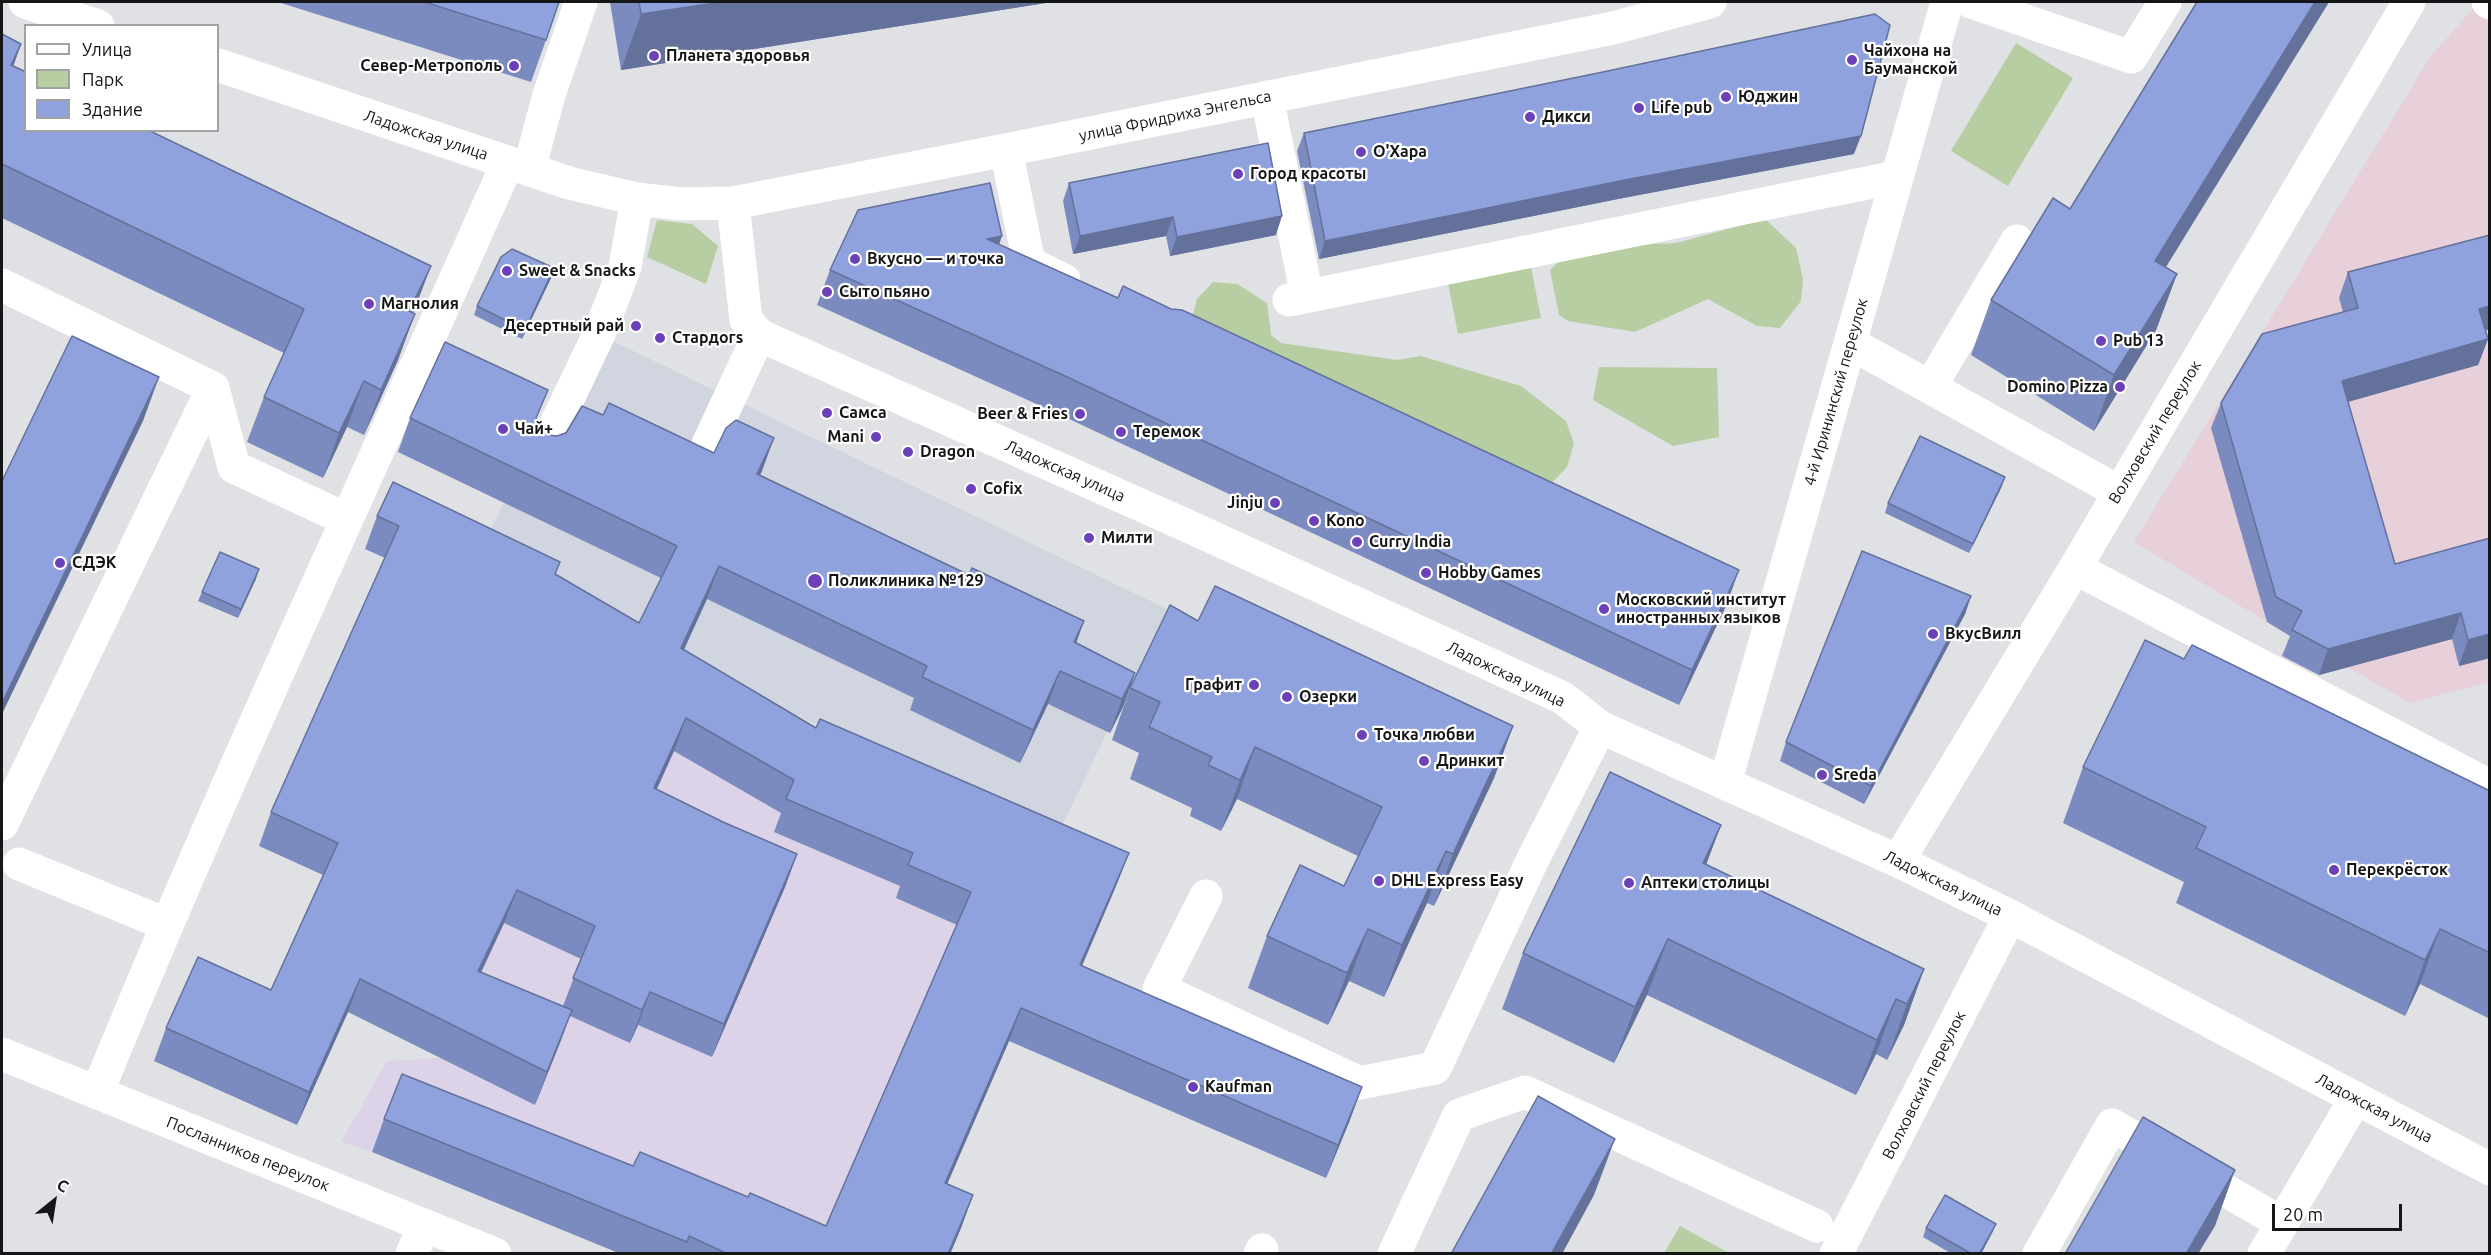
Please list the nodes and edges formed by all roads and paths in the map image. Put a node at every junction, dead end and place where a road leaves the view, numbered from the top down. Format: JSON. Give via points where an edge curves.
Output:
{"nodes":[{"id":1,"x":26,"y":2,"type":"edge"},
{"id":2,"x":581,"y":2,"type":"edge"},
{"id":3,"x":1710,"y":2,"type":"edge"},
{"id":4,"x":1947,"y":2,"type":"edge"},
{"id":5,"x":1971,"y":2,"type":"edge"},
{"id":6,"x":2165,"y":2,"type":"edge"},
{"id":7,"x":2409,"y":2,"type":"edge"},
{"id":8,"x":92,"y":24,"type":"edge"},
{"id":9,"x":219,"y":65,"type":"edge"},
{"id":10,"x":1267,"y":97,"type":"junction"},
{"id":11,"x":1006,"y":150,"type":"junction"},
{"id":12,"x":519,"y":165,"type":"junction"},
{"id":13,"x":1897,"y":177,"type":"junction"},
{"id":14,"x":637,"y":199,"type":"junction"},
{"id":15,"x":733,"y":203,"type":"junction"},
{"id":16,"x":2017,"y":241,"type":"dead end"},
{"id":17,"x":2,"y":285,"type":"edge"},
{"id":18,"x":1092,"y":293,"type":"edge"},
{"id":19,"x":759,"y":335,"type":"junction"},
{"id":20,"x":1850,"y":343,"type":"junction"},
{"id":21,"x":1930,"y":387,"type":"junction"},
{"id":22,"x":213,"y":388,"type":"junction"},
{"id":23,"x":708,"y":444,"type":"dead end"},
{"id":24,"x":543,"y":451,"type":"edge"},
{"id":25,"x":2120,"y":492,"type":"junction"},
{"id":26,"x":346,"y":519,"type":"junction"},
{"id":27,"x":2075,"y":568,"type":"junction"},
{"id":28,"x":1600,"y":727,"type":"junction"},
{"id":29,"x":1725,"y":783,"type":"junction"},
{"id":30,"x":2490,"y":786,"type":"edge"},
{"id":31,"x":2,"y":824,"type":"edge"},
{"id":32,"x":1899,"y":861,"type":"junction"},
{"id":33,"x":19,"y":864,"type":"dead end"},
{"id":34,"x":1206,"y":896,"type":"dead end"},
{"id":35,"x":2010,"y":916,"type":"junction"},
{"id":36,"x":166,"y":924,"type":"junction"},
{"id":37,"x":2,"y":1054,"type":"edge"},
{"id":38,"x":97,"y":1093,"type":"junction"},
{"id":39,"x":2356,"y":1098,"type":"junction"},
{"id":40,"x":2490,"y":1169,"type":"edge"},
{"id":41,"x":2282,"y":1223,"type":"junction"},
{"id":42,"x":1817,"y":1226,"type":"dead end"},
{"id":43,"x":418,"y":1239,"type":"edge"},
{"id":44,"x":495,"y":1254,"type":"edge"},
{"id":45,"x":1394,"y":1254,"type":"edge"},
{"id":46,"x":1836,"y":1254,"type":"edge"},
{"id":47,"x":2039,"y":1254,"type":"edge"},
{"id":48,"x":2264,"y":1254,"type":"edge"}],
"edges":[{"from":1,"to":8,"type":"street"},
{"from":2,"to":12,"type":"street","via":[[549,96]]},
{"from":3,"to":10,"type":"street","name":"улица Фридриха Энгельса","via":[[1612,28]]},
{"from":4,"to":13,"type":"street","name":"4-й Ирининский переулок"},
{"from":5,"to":6,"type":"street","via":[[2131,57]]},
{"from":7,"to":25,"type":"street","name":"Волховский переулок"},
{"from":9,"to":12,"type":"street","name":"Ладожская улица"},
{"from":10,"to":11,"type":"street","name":"улица Фридриха Энгельса"},
{"from":10,"to":13,"type":"street","via":[[1298,298]]},
{"from":11,"to":15,"type":"street","name":"улица Фридриха Энгельса"},
{"from":11,"to":18,"type":"street","via":[[1029,263]]},
{"from":12,"to":14,"type":"street","name":"Ладожская улица","via":[[569,183]]},
{"from":12,"to":26,"type":"street"},
{"from":13,"to":20,"type":"street","name":"4-й Ирининский переулок"},
{"from":14,"to":15,"type":"street","name":"улица Фридриха Энгельса","via":[[682,204]]},
{"from":14,"to":24,"type":"street","via":[[625,267],[599,334]]},
{"from":15,"to":19,"type":"street","via":[[746,320]]},
{"from":16,"to":21,"type":"street"},
{"from":17,"to":22,"type":"street"},
{"from":19,"to":23,"type":"street"},
{"from":19,"to":28,"type":"street","name":"Ладожская улица","via":[[1563,698]]},
{"from":20,"to":21,"type":"street"},
{"from":20,"to":29,"type":"street","name":"4-й Ирининский переулок"},
{"from":21,"to":25,"type":"street"},
{"from":22,"to":26,"type":"street","via":[[234,468]]},
{"from":22,"to":31,"type":"street"},
{"from":25,"to":27,"type":"street","name":"Волховский переулок"},
{"from":26,"to":36,"type":"street"},
{"from":27,"to":30,"type":"street"},
{"from":27,"to":32,"type":"street","name":"Волховский переулок"},
{"from":28,"to":29,"type":"street","name":"Ладожская улица"},
{"from":28,"to":34,"type":"street","via":[[1435,1068],[1360,1083],[1159,989]]},
{"from":29,"to":32,"type":"street","name":"Ладожская улица"},
{"from":32,"to":35,"type":"street","name":"Ладожская улица"},
{"from":33,"to":36,"type":"street"},
{"from":35,"to":39,"type":"street","name":"Ладожская улица"},
{"from":35,"to":46,"type":"street","name":"Волховский переулок"},
{"from":36,"to":38,"type":"street"},
{"from":37,"to":38,"type":"street","name":"Посланников переулок"},
{"from":38,"to":43,"type":"street","name":"Посланников переулок"},
{"from":39,"to":40,"type":"street","name":"Ладожская улица"},
{"from":39,"to":41,"type":"street"},
{"from":41,"to":47,"type":"street","via":[[2112,1125]]},
{"from":41,"to":48,"type":"street"},
{"from":42,"to":45,"type":"street","via":[[1525,1092],[1459,1114]]},
{"from":43,"to":44,"type":"street","name":"Посланников переулок"}]}
